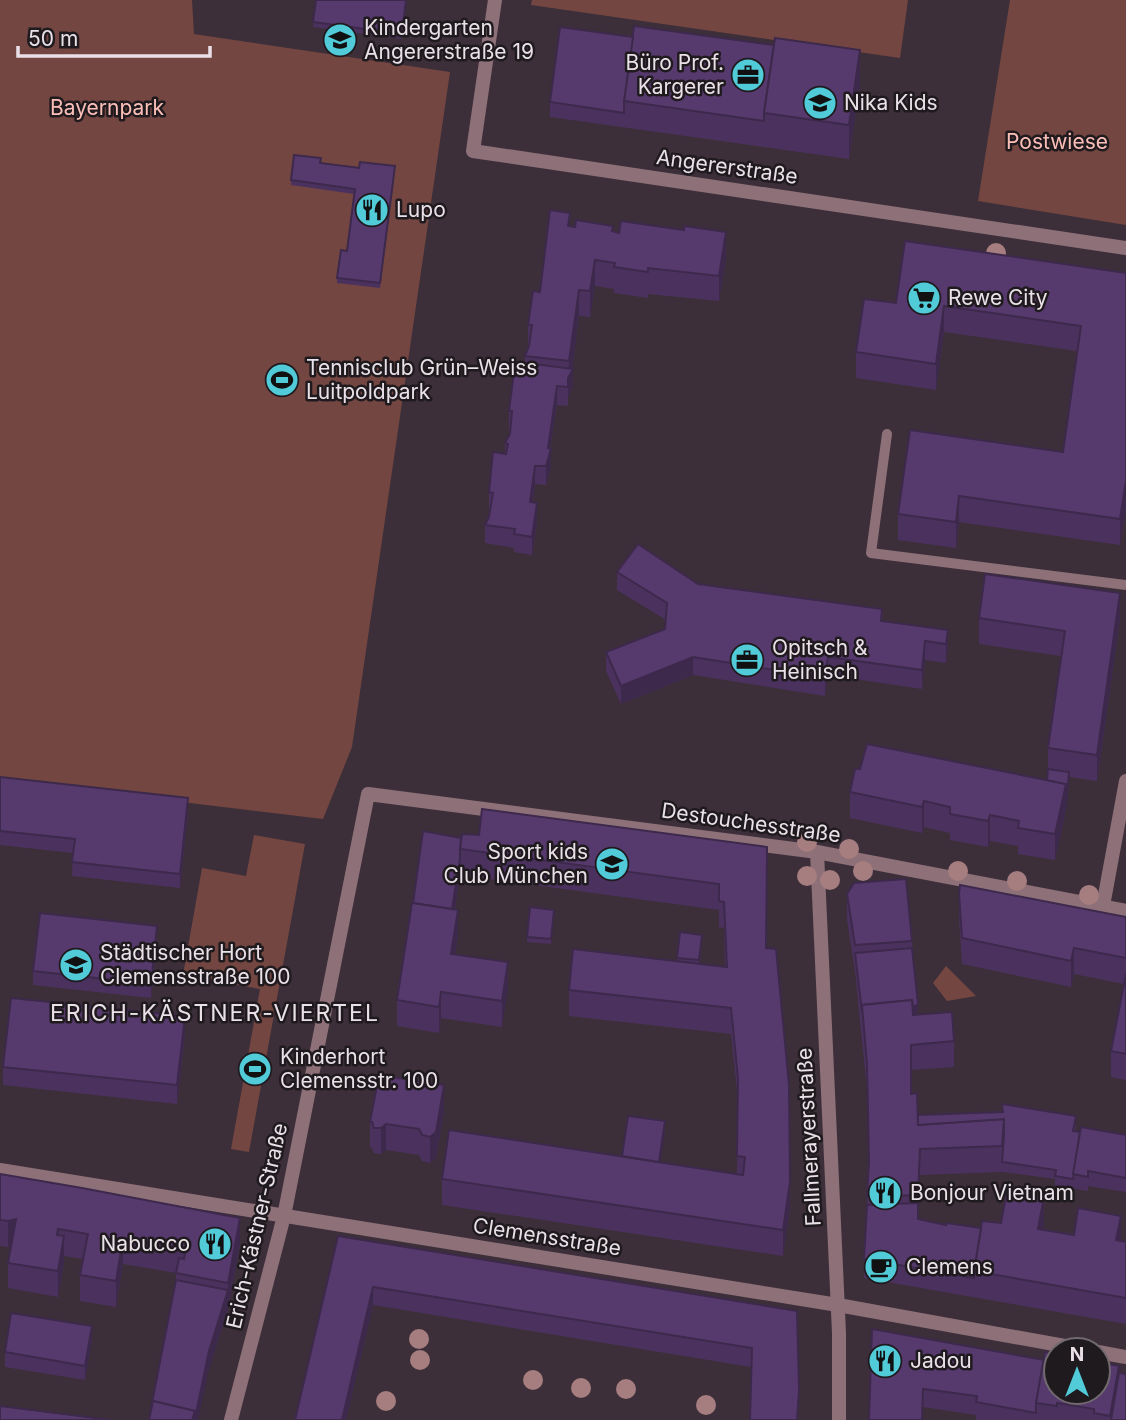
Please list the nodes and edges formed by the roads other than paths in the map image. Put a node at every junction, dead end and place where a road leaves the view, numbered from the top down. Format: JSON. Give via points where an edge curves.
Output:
{"nodes":[{"id":1,"x":495,"y":0,"type":"edge"},
{"id":2,"x":1126,"y":248,"type":"edge"},
{"id":3,"x":887,"y":434,"type":"dead end"},
{"id":4,"x":1126,"y":585,"type":"edge"},
{"id":5,"x":1126,"y":781,"type":"edge"},
{"id":6,"x":368,"y":794,"type":"joint"},
{"id":7,"x":817,"y":852,"type":"junction"},
{"id":8,"x":1103,"y":906,"type":"junction"},
{"id":9,"x":1126,"y":911,"type":"edge"},
{"id":10,"x":0,"y":1170,"type":"edge"},
{"id":11,"x":284,"y":1216,"type":"junction"},
{"id":12,"x":838,"y":1305,"type":"junction"},
{"id":13,"x":1042,"y":1342,"type":"edge"},
{"id":14,"x":231,"y":1420,"type":"edge"},
{"id":15,"x":839,"y":1420,"type":"edge"}],
"edges":[{"from":1,"to":2,"type":"street","name":"Angererstraße","via":[[473,151]]},
{"from":3,"to":4,"type":"lane","via":[[871,553]]},
{"from":5,"to":8,"type":"street"},
{"from":6,"to":7,"type":"street","name":"Destouchesstraße"},
{"from":6,"to":11,"type":"street","name":"Erich-Kästner-Straße"},
{"from":7,"to":8,"type":"street","name":"Destouchesstraße"},
{"from":7,"to":12,"type":"street","name":"Fallmerayerstraße"},
{"from":8,"to":9,"type":"street","name":"Destouchesstraße"},
{"from":10,"to":11,"type":"street","name":"Clemensstraße"},
{"from":11,"to":12,"type":"street","name":"Clemensstraße"},
{"from":11,"to":14,"type":"street","name":"Erich-Kästner-Straße"},
{"from":12,"to":13,"type":"street","name":"Clemensstraße"},
{"from":12,"to":15,"type":"street","name":"Fallmerayerstraße"}]}
